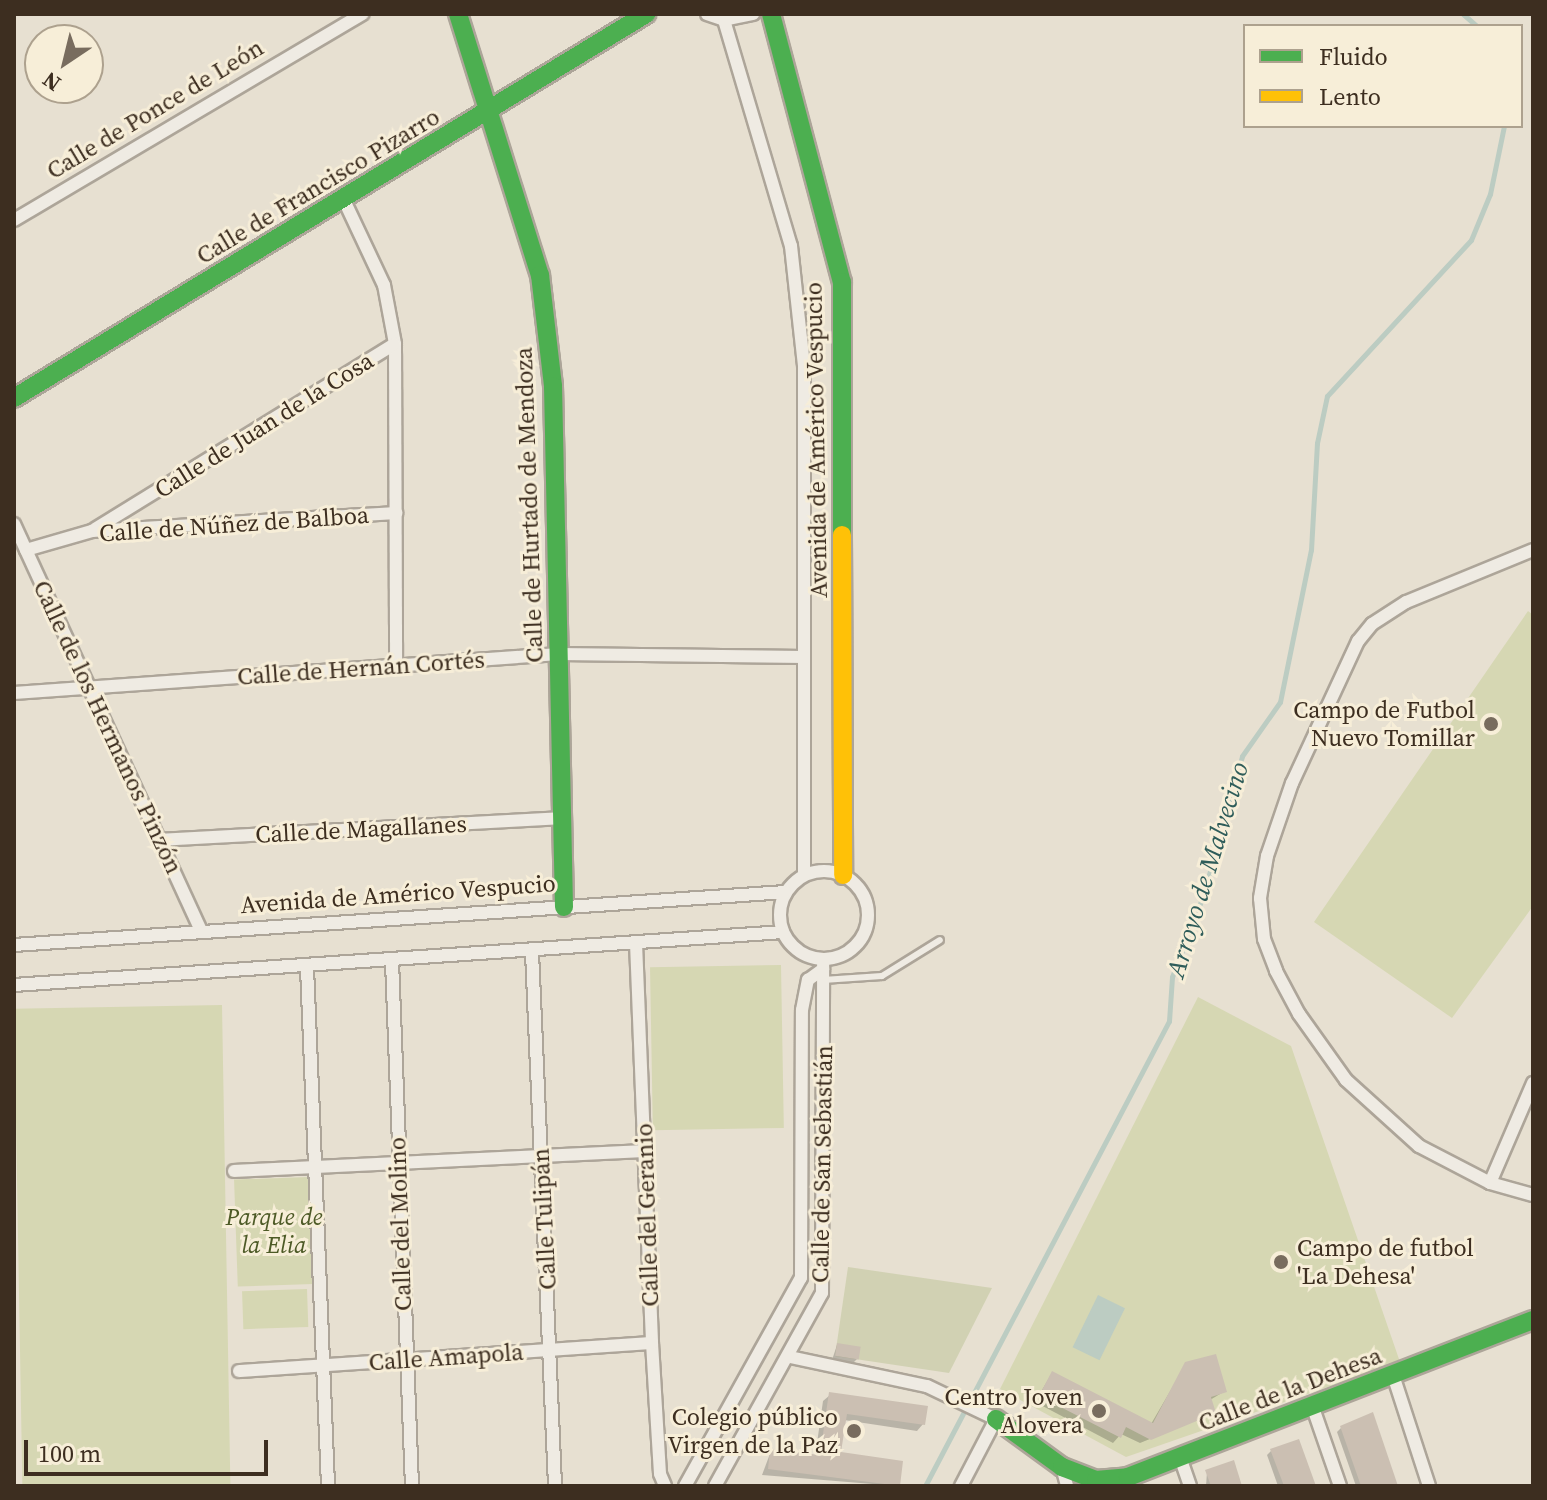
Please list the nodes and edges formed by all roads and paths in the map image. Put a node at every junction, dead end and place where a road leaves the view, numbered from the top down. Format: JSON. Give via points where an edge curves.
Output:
{"nodes":[{"id":1,"x":363,"y":14,"type":"edge"},
{"id":2,"x":458,"y":14,"type":"edge"},
{"id":3,"x":646,"y":14,"type":"edge"},
{"id":4,"x":707,"y":14,"type":"edge"},
{"id":5,"x":753,"y":14,"type":"edge"},
{"id":6,"x":771,"y":14,"type":"edge"},
{"id":7,"x":724,"y":20,"type":"junction"},
{"id":8,"x":490,"y":109,"type":"junction"},
{"id":9,"x":343,"y":198,"type":"junction"},
{"id":10,"x":14,"y":220,"type":"edge"},
{"id":11,"x":395,"y":344,"type":"junction"},
{"id":12,"x":14,"y":398,"type":"edge"},
{"id":13,"x":396,"y":513,"type":"junction"},
{"id":14,"x":14,"y":524,"type":"edge"},
{"id":15,"x":92,"y":531,"type":"junction"},
{"id":16,"x":26,"y":550,"type":"junction"},
{"id":17,"x":1533,"y":550,"type":"edge"},
{"id":18,"x":559,"y":654,"type":"junction"},
{"id":19,"x":804,"y":657,"type":"junction"},
{"id":20,"x":396,"y":665,"type":"junction"},
{"id":21,"x":89,"y":687,"type":"junction"},
{"id":22,"x":14,"y":693,"type":"edge"},
{"id":23,"x":562,"y":818,"type":"junction"},
{"id":24,"x":159,"y":840,"type":"junction"},
{"id":25,"x":804,"y":875,"type":"junction"},
{"id":26,"x":843,"y":875,"type":"junction"},
{"id":27,"x":785,"y":892,"type":"junction"},
{"id":28,"x":564,"y":907,"type":"junction"},
{"id":29,"x":201,"y":931,"type":"junction"},
{"id":30,"x":783,"y":932,"type":"junction"},
{"id":31,"x":940,"y":940,"type":"dead end"},
{"id":32,"x":636,"y":943,"type":"junction"},
{"id":33,"x":14,"y":945,"type":"edge"},
{"id":34,"x":532,"y":952,"type":"junction"},
{"id":35,"x":392,"y":961,"type":"junction"},
{"id":36,"x":307,"y":967,"type":"junction"},
{"id":37,"x":823,"y":970,"type":"junction"},
{"id":38,"x":14,"y":985,"type":"edge"},
{"id":39,"x":1533,"y":1083,"type":"edge"},
{"id":40,"x":644,"y":1151,"type":"junction"},
{"id":41,"x":541,"y":1155,"type":"junction"},
{"id":42,"x":398,"y":1165,"type":"junction"},
{"id":43,"x":315,"y":1169,"type":"junction"},
{"id":44,"x":234,"y":1171,"type":"dead end"},
{"id":45,"x":1490,"y":1183,"type":"junction"},
{"id":46,"x":1533,"y":1195,"type":"edge"},
{"id":47,"x":1532,"y":1322,"type":"edge"},
{"id":48,"x":652,"y":1343,"type":"junction"},
{"id":49,"x":551,"y":1350,"type":"junction"},
{"id":50,"x":790,"y":1357,"type":"junction"},
{"id":51,"x":406,"y":1360,"type":"junction"},
{"id":52,"x":322,"y":1365,"type":"junction"},
{"id":53,"x":239,"y":1371,"type":"dead end"},
{"id":54,"x":1393,"y":1375,"type":"junction"},
{"id":55,"x":1313,"y":1408,"type":"junction"},
{"id":56,"x":989,"y":1415,"type":"junction"},
{"id":57,"x":1180,"y":1457,"type":"junction"},
{"id":58,"x":1062,"y":1467,"type":"junction"},
{"id":59,"x":328,"y":1486,"type":"edge"},
{"id":60,"x":412,"y":1486,"type":"edge"},
{"id":61,"x":555,"y":1486,"type":"edge"},
{"id":62,"x":665,"y":1486,"type":"edge"},
{"id":63,"x":685,"y":1486,"type":"edge"},
{"id":64,"x":715,"y":1486,"type":"edge"},
{"id":65,"x":961,"y":1486,"type":"edge"},
{"id":66,"x":1067,"y":1486,"type":"edge"},
{"id":67,"x":1190,"y":1486,"type":"edge"},
{"id":68,"x":1340,"y":1486,"type":"edge"},
{"id":69,"x":1429,"y":1486,"type":"edge"}],
"edges":[{"from":1,"to":10,"type":"street","name":"Calle de Ponce de León"},
{"from":2,"to":8,"type":"street"},
{"from":3,"to":8,"type":"street","name":"Calle de Francisco Pizarro"},
{"from":4,"to":7,"type":"street"},
{"from":5,"to":7,"type":"street"},
{"from":6,"to":26,"type":"street","name":"Avenida de Américo Vespucio","via":[[842,282]]},
{"from":7,"to":19,"type":"street","name":"Avenida de Américo Vespucio","via":[[791,246],[804,366]]},
{"from":8,"to":9,"type":"street","name":"Calle de Francisco Pizarro"},
{"from":8,"to":18,"type":"street","name":"Calle de Hurtado de Mendoza","via":[[540,275],[553,386]]},
{"from":9,"to":11,"type":"street","via":[[384,285]]},
{"from":9,"to":12,"type":"street","name":"Calle de Francisco Pizarro"},
{"from":11,"to":13,"type":"street"},
{"from":11,"to":15,"type":"street","name":"Calle de Juan de la Cosa"},
{"from":13,"to":15,"type":"street","name":"Calle de Núñez de Balboa"},
{"from":13,"to":20,"type":"street"},
{"from":14,"to":16,"type":"street","name":"Calle de los Hermanos Pinzón"},
{"from":15,"to":16,"type":"street","name":"Calle de Núñez de Balboa"},
{"from":16,"to":21,"type":"street","name":"Calle de los Hermanos Pinzón"},
{"from":17,"to":45,"type":"street","via":[[1406,602],[1372,624],[1358,641],[1292,783],[1267,856],[1260,898],[1264,939],[1276,971],[1346,1080],[1419,1146]]},
{"from":18,"to":19,"type":"street","name":"Calle de Hernán Cortés"},
{"from":18,"to":20,"type":"street","name":"Calle de Hernán Cortés"},
{"from":18,"to":23,"type":"street","name":"Calle de Hurtado de Mendoza"},
{"from":19,"to":25,"type":"street","name":"Avenida de Américo Vespucio"},
{"from":20,"to":21,"type":"street","name":"Calle de Hernán Cortés"},
{"from":21,"to":22,"type":"street","name":"Calle de Hernán Cortés"},
{"from":21,"to":24,"type":"street","name":"Calle de los Hermanos Pinzón"},
{"from":23,"to":24,"type":"street","name":"Calle de Magallanes"},
{"from":23,"to":28,"type":"street","name":"Calle de Hurtado de Mendoza"},
{"from":24,"to":29,"type":"street","name":"Calle de los Hermanos Pinzón"},
{"from":25,"to":26,"type":"street"},
{"from":25,"to":27,"type":"street"},
{"from":26,"to":37,"type":"street","via":[[862,893],[865,931]]},
{"from":27,"to":28,"type":"street","name":"Avenida de Américo Vespucio"},
{"from":27,"to":30,"type":"street","via":[[779,912]]},
{"from":28,"to":29,"type":"street","name":"Avenida de Américo Vespucio"},
{"from":29,"to":33,"type":"street","name":"Avenida de Américo Vespucio"},
{"from":30,"to":32,"type":"street"},
{"from":30,"to":37,"type":"street"},
{"from":31,"to":37,"type":"lane","via":[[882,976]]},
{"from":32,"to":34,"type":"street"},
{"from":32,"to":40,"type":"street","name":"Calle del Geranio"},
{"from":34,"to":35,"type":"street"},
{"from":34,"to":41,"type":"street","name":"Calle Tulipán"},
{"from":35,"to":36,"type":"street"},
{"from":35,"to":42,"type":"street","name":"Calle del Molino"},
{"from":36,"to":38,"type":"street"},
{"from":36,"to":43,"type":"street"},
{"from":37,"to":50,"type":"street","name":"Calle de San Sebastián","via":[[822,1293]]},
{"from":37,"to":63,"type":"street","via":[[808,980],[802,1010],[801,1278]]},
{"from":39,"to":45,"type":"street"},
{"from":40,"to":41,"type":"street"},
{"from":40,"to":48,"type":"street","name":"Calle del Geranio"},
{"from":41,"to":42,"type":"street"},
{"from":41,"to":49,"type":"street","name":"Calle Tulipán"},
{"from":42,"to":43,"type":"street"},
{"from":42,"to":51,"type":"street","name":"Calle del Molino"},
{"from":43,"to":44,"type":"street"},
{"from":43,"to":52,"type":"street"},
{"from":45,"to":46,"type":"street"},
{"from":47,"to":54,"type":"street","name":"Calle de la Dehesa"},
{"from":48,"to":49,"type":"street","name":"Calle Amapola"},
{"from":48,"to":62,"type":"street","name":"Calle del Geranio"},
{"from":49,"to":51,"type":"street","name":"Calle Amapola"},
{"from":49,"to":61,"type":"street","name":"Calle Tulipán"},
{"from":50,"to":56,"type":"street","via":[[947,1394]]},
{"from":50,"to":64,"type":"street","name":"Calle de San Sebastián"},
{"from":51,"to":52,"type":"street","name":"Calle Amapola"},
{"from":51,"to":60,"type":"street","name":"Calle del Molino"},
{"from":52,"to":53,"type":"street","name":"Calle Amapola"},
{"from":52,"to":59,"type":"street"},
{"from":54,"to":55,"type":"street","name":"Calle de la Dehesa"},
{"from":54,"to":69,"type":"street"},
{"from":55,"to":57,"type":"street","name":"Calle de la Dehesa"},
{"from":55,"to":68,"type":"street"},
{"from":56,"to":58,"type":"street","name":"Calle de la Dehesa"},
{"from":56,"to":65,"type":"street"},
{"from":57,"to":58,"type":"street","name":"Calle de la Dehesa","via":[[1128,1477],[1096,1480]]},
{"from":57,"to":67,"type":"street"},
{"from":58,"to":66,"type":"street"}]}
